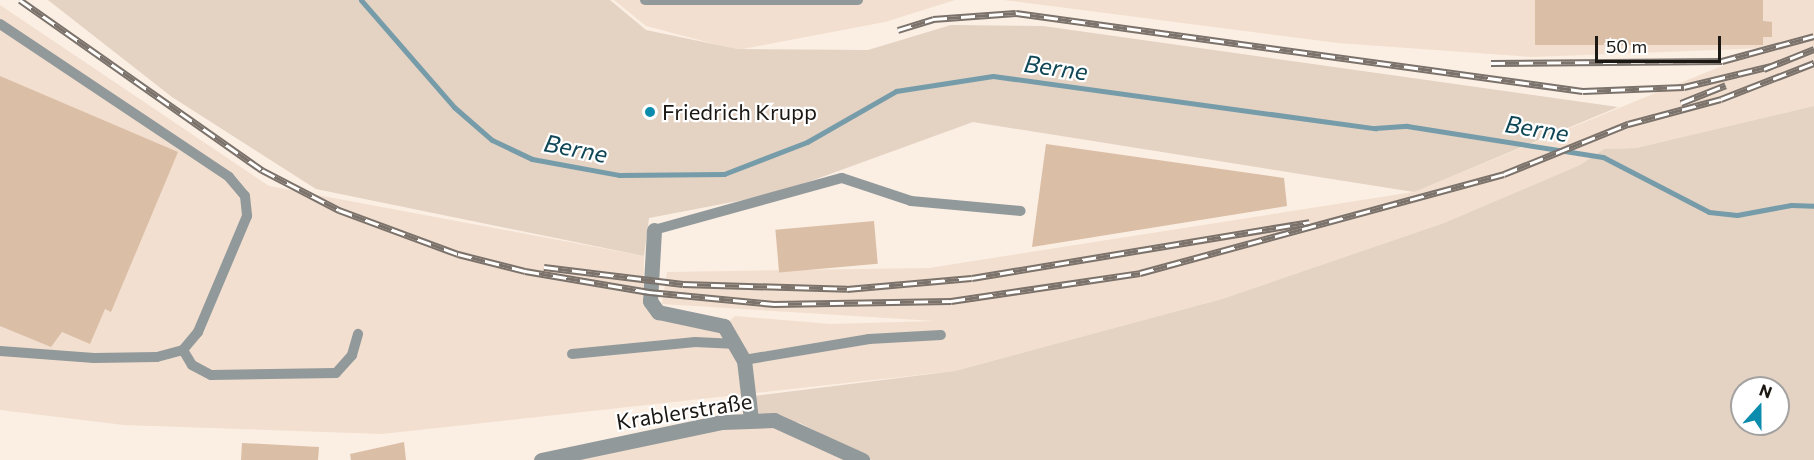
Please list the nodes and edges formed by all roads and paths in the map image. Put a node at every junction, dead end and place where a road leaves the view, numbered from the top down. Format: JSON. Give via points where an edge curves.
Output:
{"nodes":[{"id":1,"x":645,"y":0,"type":"edge"},
{"id":2,"x":858,"y":0,"type":"edge"},
{"id":3,"x":0,"y":24,"type":"edge"},
{"id":4,"x":1021,"y":211,"type":"dead end"},
{"id":5,"x":654,"y":230,"type":"joint"},
{"id":6,"x":358,"y":334,"type":"dead end"},
{"id":7,"x":941,"y":334,"type":"dead end"},
{"id":8,"x":737,"y":344,"type":"junction"},
{"id":9,"x":183,"y":350,"type":"junction"},
{"id":10,"x":0,"y":351,"type":"edge"},
{"id":11,"x":572,"y":354,"type":"dead end"},
{"id":12,"x":744,"y":360,"type":"junction"},
{"id":13,"x":751,"y":420,"type":"junction"},
{"id":14,"x":604,"y":454,"type":"edge"},
{"id":15,"x":542,"y":460,"type":"edge"},
{"id":16,"x":862,"y":460,"type":"edge"}],
"edges":[{"from":1,"to":2,"type":"lane"},
{"from":3,"to":9,"type":"lane","via":[[161,129],[229,177],[245,196],[247,216],[198,332]]},
{"from":4,"to":5,"type":"lane","via":[[911,201],[842,178]]},
{"from":5,"to":8,"type":"street","via":[[650,301],[658,312],[724,326]]},
{"from":6,"to":9,"type":"lane","via":[[352,355],[336,373],[211,375],[192,365]]},
{"from":7,"to":12,"type":"lane","via":[[870,339]]},
{"from":8,"to":11,"type":"lane","via":[[695,342]]},
{"from":8,"to":12,"type":"street"},
{"from":9,"to":10,"type":"lane","via":[[157,357],[94,358]]},
{"from":12,"to":13,"type":"street"},
{"from":13,"to":14,"type":"street","name":"Krablerstraße"},
{"from":13,"to":16,"type":"street","name":"Krablerstraße","via":[[797,427]]},
{"from":14,"to":15,"type":"street","name":"Krablerstraße"}]}
